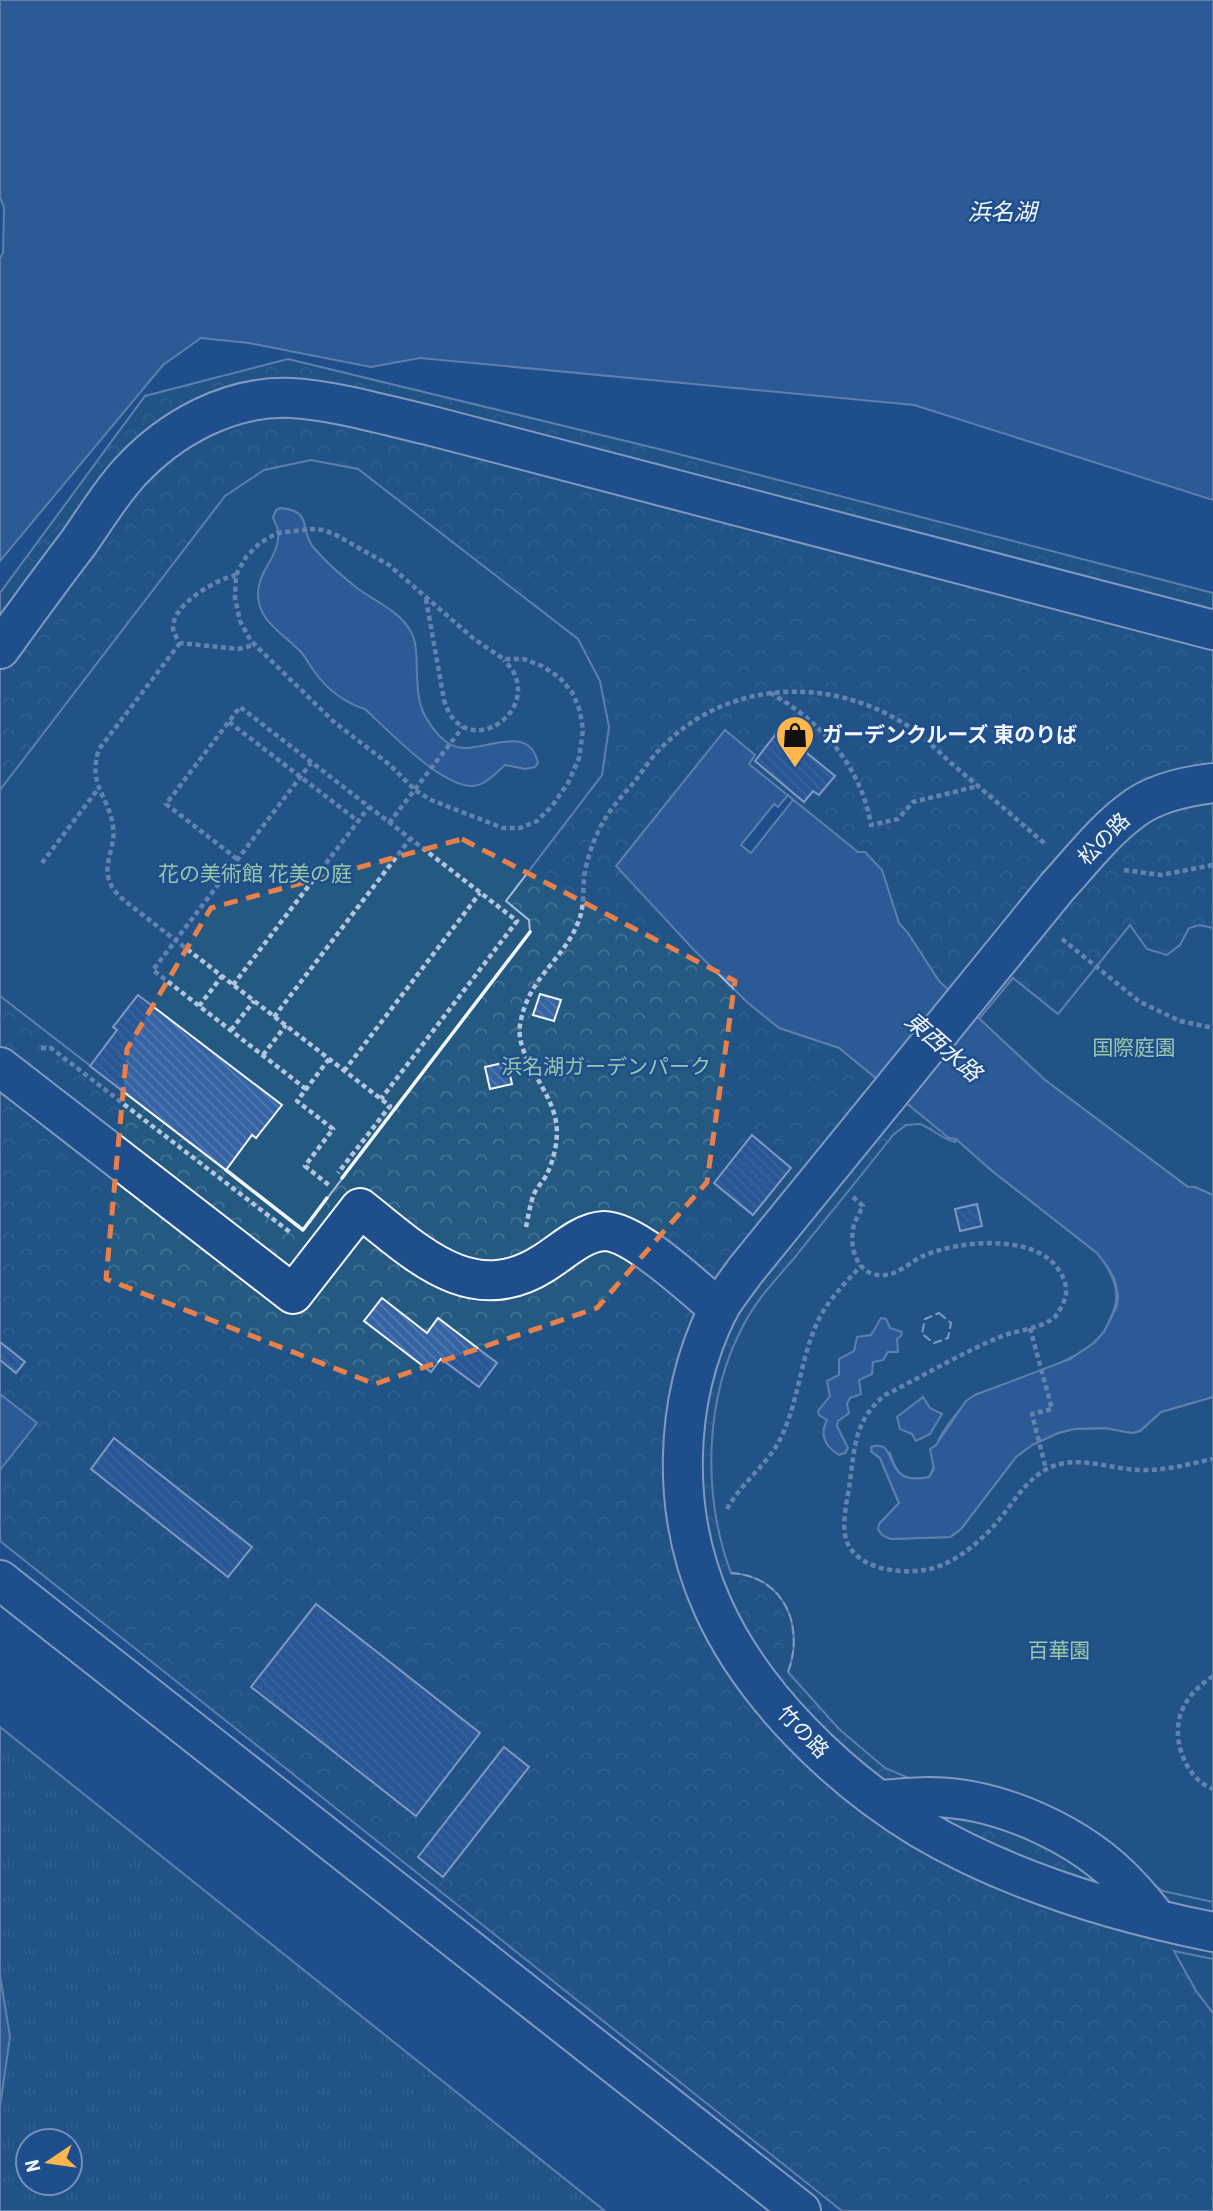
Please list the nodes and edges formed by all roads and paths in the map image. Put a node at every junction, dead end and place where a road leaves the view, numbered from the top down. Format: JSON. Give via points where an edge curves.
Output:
{"nodes":[{"id":1,"x":236,"y":575,"type":"junction"},
{"id":2,"x":426,"y":597,"type":"junction"},
{"id":3,"x":1213,"y":630,"type":"edge"},
{"id":4,"x":180,"y":643,"type":"junction"},
{"id":5,"x":255,"y":645,"type":"junction"},
{"id":6,"x":0,"y":649,"type":"edge"},
{"id":7,"x":504,"y":659,"type":"junction"},
{"id":8,"x":769,"y":692,"type":"junction"},
{"id":9,"x":229,"y":722,"type":"junction"},
{"id":10,"x":463,"y":727,"type":"junction"},
{"id":11,"x":312,"y":763,"type":"junction"},
{"id":12,"x":301,"y":777,"type":"junction"},
{"id":13,"x":1209,"y":780,"type":"edge"},
{"id":14,"x":978,"y":786,"type":"junction"},
{"id":15,"x":99,"y":789,"type":"junction"},
{"id":16,"x":415,"y":790,"type":"junction"},
{"id":17,"x":369,"y":807,"type":"junction"},
{"id":18,"x":358,"y":821,"type":"junction"},
{"id":19,"x":389,"y":823,"type":"junction"},
{"id":20,"x":410,"y":839,"type":"junction"},
{"id":21,"x":1084,"y":858,"type":"junction"},
{"id":22,"x":237,"y":859,"type":"junction"},
{"id":23,"x":42,"y":863,"type":"dead end"},
{"id":24,"x":1213,"y":865,"type":"edge"},
{"id":25,"x":480,"y":893,"type":"junction"},
{"id":26,"x":1034,"y":916,"type":"junction"},
{"id":27,"x":176,"y":941,"type":"junction"},
{"id":28,"x":222,"y":976,"type":"junction"},
{"id":29,"x":233,"y":985,"type":"junction"},
{"id":30,"x":254,"y":1000,"type":"junction"},
{"id":31,"x":199,"y":1006,"type":"junction"},
{"id":32,"x":274,"y":1017,"type":"junction"},
{"id":33,"x":286,"y":1025,"type":"junction"},
{"id":34,"x":1213,"y":1028,"type":"edge"},
{"id":35,"x":231,"y":1030,"type":"junction"},
{"id":36,"x":263,"y":1055,"type":"junction"},
{"id":37,"x":14,"y":1058,"type":"edge"},
{"id":38,"x":329,"y":1059,"type":"junction"},
{"id":39,"x":344,"y":1071,"type":"junction"},
{"id":40,"x":306,"y":1088,"type":"junction"},
{"id":41,"x":381,"y":1099,"type":"junction"},
{"id":42,"x":851,"y":1141,"type":"joint"},
{"id":43,"x":824,"y":1174,"type":"junction"},
{"id":44,"x":329,"y":1185,"type":"junction"},
{"id":45,"x":359,"y":1208,"type":"junction"},
{"id":46,"x":322,"y":1257,"type":"junction"},
{"id":47,"x":862,"y":1266,"type":"junction"},
{"id":48,"x":516,"y":1276,"type":"junction"},
{"id":49,"x":719,"y":1308,"type":"junction"},
{"id":50,"x":1030,"y":1328,"type":"junction"},
{"id":51,"x":1213,"y":1459,"type":"edge"},
{"id":52,"x":1046,"y":1469,"type":"junction"},
{"id":53,"x":723,"y":1514,"type":"dead end"},
{"id":54,"x":0,"y":1580,"type":"edge"},
{"id":55,"x":1213,"y":1676,"type":"edge"},
{"id":56,"x":1213,"y":1789,"type":"edge"},
{"id":57,"x":881,"y":1800,"type":"junction"},
{"id":58,"x":1157,"y":1919,"type":"junction"},
{"id":59,"x":1213,"y":1932,"type":"edge"},
{"id":60,"x":801,"y":2211,"type":"edge"}],
"edges":[{"from":1,"to":2,"type":"path","via":[[260,543],[278,533],[324,530],[389,565]]},
{"from":1,"to":4,"type":"path","via":[[212,583],[184,607],[173,627]]},
{"from":1,"to":5,"type":"path","via":[[234,598],[240,621]]},
{"from":2,"to":7,"type":"path"},
{"from":2,"to":10,"type":"path","via":[[448,714]]},
{"from":3,"to":6,"type":"lane","via":[[428,425],[291,398],[254,400],[219,410],[186,425],[156,448],[129,474]]},
{"from":4,"to":5,"type":"path","via":[[238,649]]},
{"from":4,"to":15,"type":"path","via":[[99,749],[95,773]]},
{"from":5,"to":16,"type":"path","via":[[334,722]]},
{"from":7,"to":10,"type":"path","via":[[518,690],[514,707],[503,721],[486,730]]},
{"from":7,"to":16,"type":"path","via":[[524,659],[542,666],[572,692],[583,730],[579,758],[568,783],[537,821],[520,828],[503,828]]},
{"from":8,"to":14,"type":"path","via":[[814,691],[846,696],[877,708],[906,724]]},
{"from":8,"to":14,"type":"path","via":[[814,722],[839,750],[864,797],[871,825],[898,819],[913,802]]},
{"from":8,"to":48,"type":"path","via":[[718,708],[663,745],[605,819],[584,877],[579,920],[524,1002],[519,1029],[525,1056],[551,1101],[557,1125],[555,1150],[534,1194]]},
{"from":9,"to":11,"type":"path","via":[[240,708]]},
{"from":9,"to":12,"type":"path"},
{"from":9,"to":22,"type":"path","via":[[166,804]]},
{"from":10,"to":16,"type":"path"},
{"from":11,"to":12,"type":"path"},
{"from":11,"to":17,"type":"path"},
{"from":12,"to":18,"type":"path"},
{"from":12,"to":22,"type":"path"},
{"from":13,"to":21,"type":"lane","name":"松の路","via":[[1132,810]]},
{"from":14,"to":21,"type":"path"},
{"from":15,"to":23,"type":"path"},
{"from":15,"to":27,"type":"path","via":[[113,828],[108,865],[111,886]]},
{"from":16,"to":19,"type":"path"},
{"from":17,"to":18,"type":"path"},
{"from":17,"to":19,"type":"path"},
{"from":18,"to":29,"type":"path"},
{"from":19,"to":20,"type":"path"},
{"from":20,"to":25,"type":"path"},
{"from":20,"to":32,"type":"path"},
{"from":21,"to":24,"type":"path","via":[[1161,875]]},
{"from":21,"to":26,"type":"lane","name":"松の路"},
{"from":22,"to":27,"type":"path"},
{"from":25,"to":39,"type":"path"},
{"from":25,"to":41,"type":"path","via":[[517,921]]},
{"from":26,"to":34,"type":"path","via":[[1140,1002],[1180,1021]]},
{"from":26,"to":42,"type":"lane","name":"松の路"},
{"from":27,"to":28,"type":"path"},
{"from":27,"to":31,"type":"path","via":[[153,970]]},
{"from":28,"to":29,"type":"path"},
{"from":28,"to":31,"type":"path"},
{"from":29,"to":30,"type":"path"},
{"from":30,"to":32,"type":"path"},
{"from":30,"to":35,"type":"path"},
{"from":31,"to":35,"type":"path"},
{"from":32,"to":33,"type":"path"},
{"from":33,"to":36,"type":"path"},
{"from":33,"to":38,"type":"path"},
{"from":35,"to":36,"type":"path"},
{"from":36,"to":40,"type":"path"},
{"from":37,"to":46,"type":"path","via":[[51,1048]]},
{"from":37,"to":46,"type":"lane","via":[[293,1294]]},
{"from":38,"to":39,"type":"path"},
{"from":38,"to":40,"type":"path"},
{"from":39,"to":41,"type":"path"},
{"from":40,"to":44,"type":"path","via":[[297,1101],[333,1129],[305,1166]]},
{"from":41,"to":44,"type":"path","via":[[390,1106]]},
{"from":42,"to":43,"type":"lane","name":"竹の路"},
{"from":43,"to":47,"type":"path","via":[[863,1206],[854,1225],[853,1242],[853,1252]]},
{"from":43,"to":49,"type":"lane","name":"竹の路"},
{"from":44,"to":45,"type":"path"},
{"from":45,"to":46,"type":"lane"},
{"from":45,"to":48,"type":"lane","via":[[450,1273],[472,1279]]},
{"from":47,"to":50,"type":"path","via":[[885,1275],[952,1246],[982,1242],[1016,1245],[1048,1258],[1063,1274],[1066,1297],[1055,1316]]},
{"from":47,"to":53,"type":"path","via":[[838,1290],[818,1321],[794,1405],[776,1446]]},
{"from":48,"to":49,"type":"lane","via":[[587,1234],[607,1231],[652,1253]]},
{"from":49,"to":57,"type":"lane","name":"竹の路","via":[[700,1356],[682,1458],[685,1509],[695,1559],[737,1653],[775,1703],[819,1750]]},
{"from":50,"to":52,"type":"path","via":[[1052,1409],[1031,1414]]},
{"from":50,"to":52,"type":"path","via":[[1000,1337],[872,1406],[857,1436],[846,1540],[857,1556],[873,1565],[926,1570],[951,1561],[972,1546]]},
{"from":51,"to":52,"type":"path","via":[[1164,1470],[1067,1462]]},
{"from":54,"to":60,"type":"lane"},
{"from":55,"to":56,"type":"path","via":[[1193,1691],[1180,1714],[1178,1742],[1188,1768]]},
{"from":57,"to":58,"type":"lane","name":"竹の路","via":[[976,1857],[1042,1884]]},
{"from":57,"to":58,"type":"lane","via":[[931,1797],[985,1805],[1038,1822],[1086,1849],[1128,1884]]},
{"from":58,"to":59,"type":"lane","name":"竹の路"}]}
